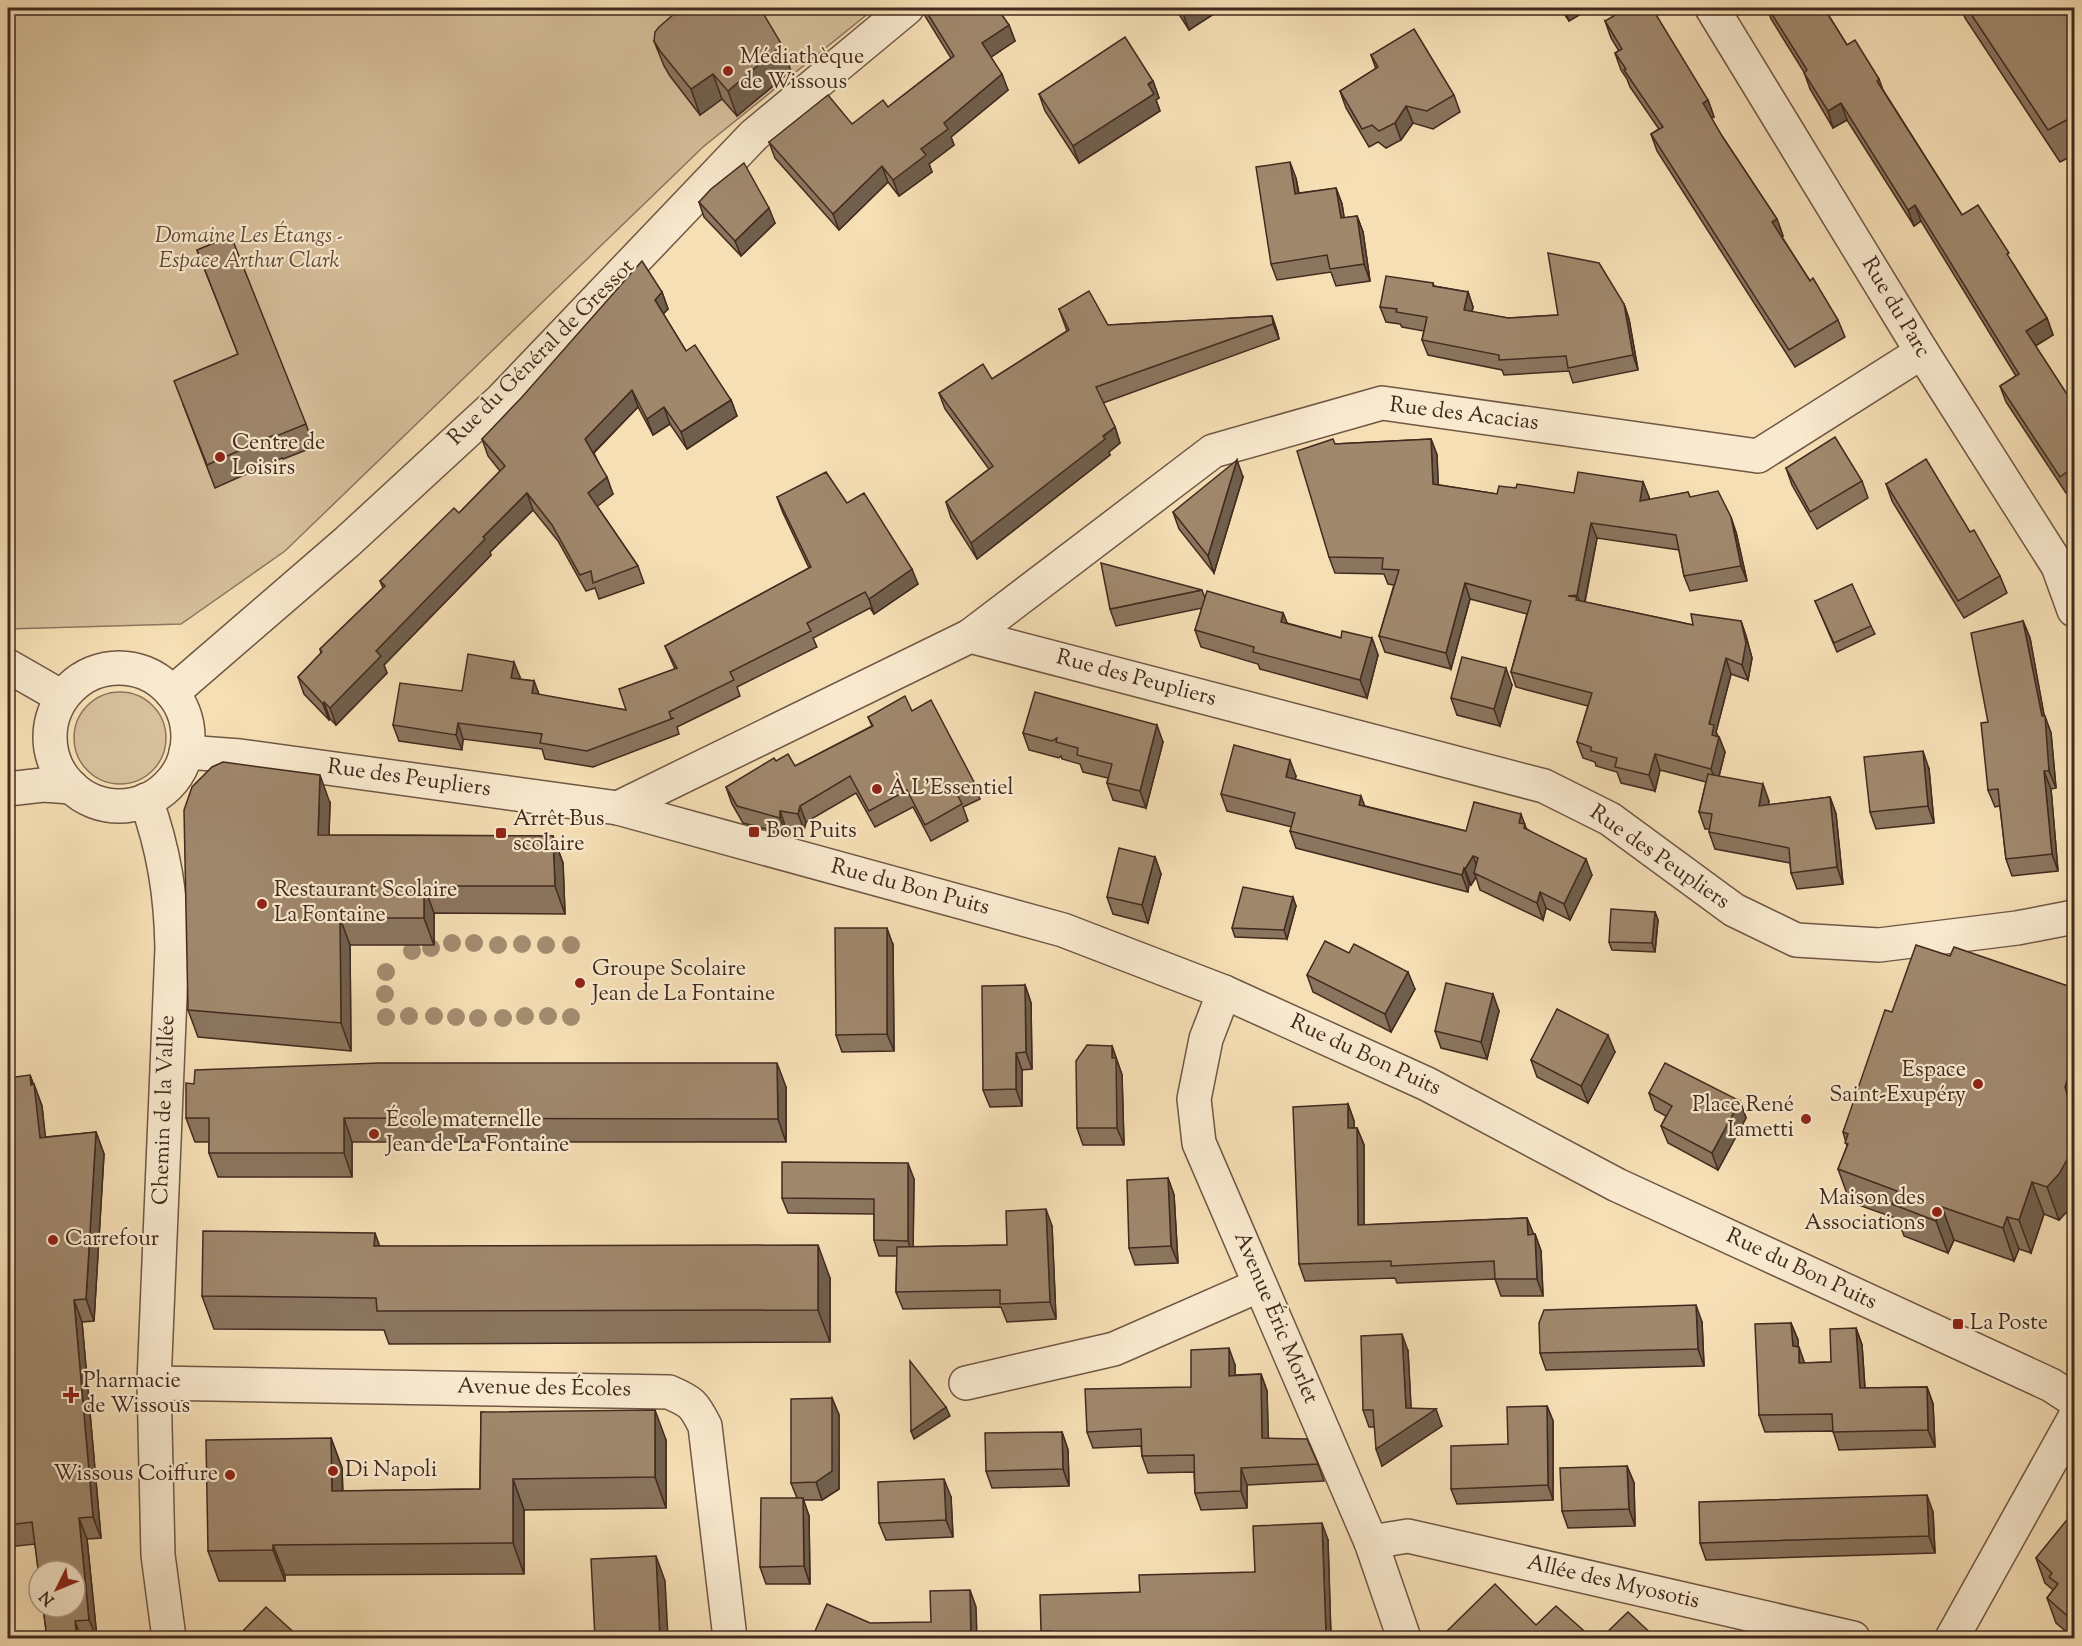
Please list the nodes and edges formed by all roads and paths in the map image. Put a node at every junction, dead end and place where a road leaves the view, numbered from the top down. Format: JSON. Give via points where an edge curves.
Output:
{"nodes":[{"id":1,"x":907,"y":8,"type":"edge"},
{"id":2,"x":1712,"y":8,"type":"edge"},
{"id":3,"x":1922,"y":352,"type":"junction"},
{"id":4,"x":2074,"y":610,"type":"edge"},
{"id":5,"x":970,"y":636,"type":"junction"},
{"id":6,"x":8,"y":666,"type":"edge"},
{"id":7,"x":172,"y":693,"type":"junction"},
{"id":8,"x":62,"y":697,"type":"junction"},
{"id":9,"x":186,"y":752,"type":"junction"},
{"id":10,"x":72,"y":787,"type":"junction"},
{"id":11,"x":8,"y":789,"type":"edge"},
{"id":12,"x":146,"y":800,"type":"junction"},
{"id":13,"x":618,"y":808,"type":"junction"},
{"id":14,"x":2074,"y":917,"type":"edge"},
{"id":15,"x":1224,"y":992,"type":"junction"},
{"id":16,"x":1260,"y":1285,"type":"junction"},
{"id":17,"x":154,"y":1383,"type":"junction"},
{"id":18,"x":966,"y":1383,"type":"dead end"},
{"id":19,"x":2074,"y":1400,"type":"edge"},
{"id":20,"x":2074,"y":1419,"type":"edge"},
{"id":21,"x":1371,"y":1542,"type":"junction"},
{"id":22,"x":169,"y":1638,"type":"edge"},
{"id":23,"x":730,"y":1638,"type":"edge"},
{"id":24,"x":1404,"y":1638,"type":"edge"},
{"id":25,"x":1853,"y":1638,"type":"edge"},
{"id":26,"x":1953,"y":1638,"type":"edge"}],
"edges":[{"from":1,"to":7,"type":"street","name":"Rue du Général de Gressot","via":[[754,135],[501,400]]},
{"from":2,"to":3,"type":"street","name":"Rue du Parc"},
{"from":3,"to":4,"type":"street","name":"Rue du Parc","via":[[2058,566]]},
{"from":3,"to":5,"type":"street","name":"Rue des Acacias","via":[[1758,456],[1382,403],[1213,451]]},
{"from":5,"to":13,"type":"street"},
{"from":5,"to":14,"type":"street","name":"Rue des Peupliers","via":[[1544,786],[1610,819],[1734,910],[1796,939],[1879,945]]},
{"from":6,"to":8,"type":"street"},
{"from":7,"to":8,"type":"street","via":[[156,678],[116,667],[95,671],[76,682]]},
{"from":7,"to":9,"type":"street","via":[[183,711],[188,731]]},
{"from":8,"to":10,"type":"street","via":[[51,720],[50,745],[57,769]]},
{"from":9,"to":12,"type":"street","via":[[178,772],[164,789]]},
{"from":9,"to":13,"type":"street","name":"Rue des Peupliers"},
{"from":10,"to":11,"type":"street"},
{"from":10,"to":12,"type":"street","via":[[91,800],[113,806]]},
{"from":12,"to":17,"type":"street","name":"Chemin de la Vallée","via":[[161,847],[172,938]]},
{"from":13,"to":15,"type":"street","name":"Rue du Bon Puits","via":[[1063,930]]},
{"from":15,"to":16,"type":"street","name":"Avenue Éric Morlet","via":[[1206,1039],[1194,1099],[1199,1143]]},
{"from":15,"to":19,"type":"street","name":"Rue du Bon Puits","via":[[1427,1083],[1617,1185],[2051,1385]]},
{"from":16,"to":18,"type":"street","via":[[1114,1348]]},
{"from":16,"to":21,"type":"street","name":"Avenue Éric Morlet"},
{"from":17,"to":22,"type":"street","name":"Chemin de la Vallée","via":[[158,1555]]},
{"from":17,"to":23,"type":"street","name":"Avenue des Écoles","via":[[669,1392],[695,1406],[705,1426]]},
{"from":20,"to":26,"type":"street"},
{"from":21,"to":24,"type":"street","name":"Avenue Éric Morlet"},
{"from":21,"to":25,"type":"street","name":"Allée des Myosotis","via":[[1408,1536]]}]}
